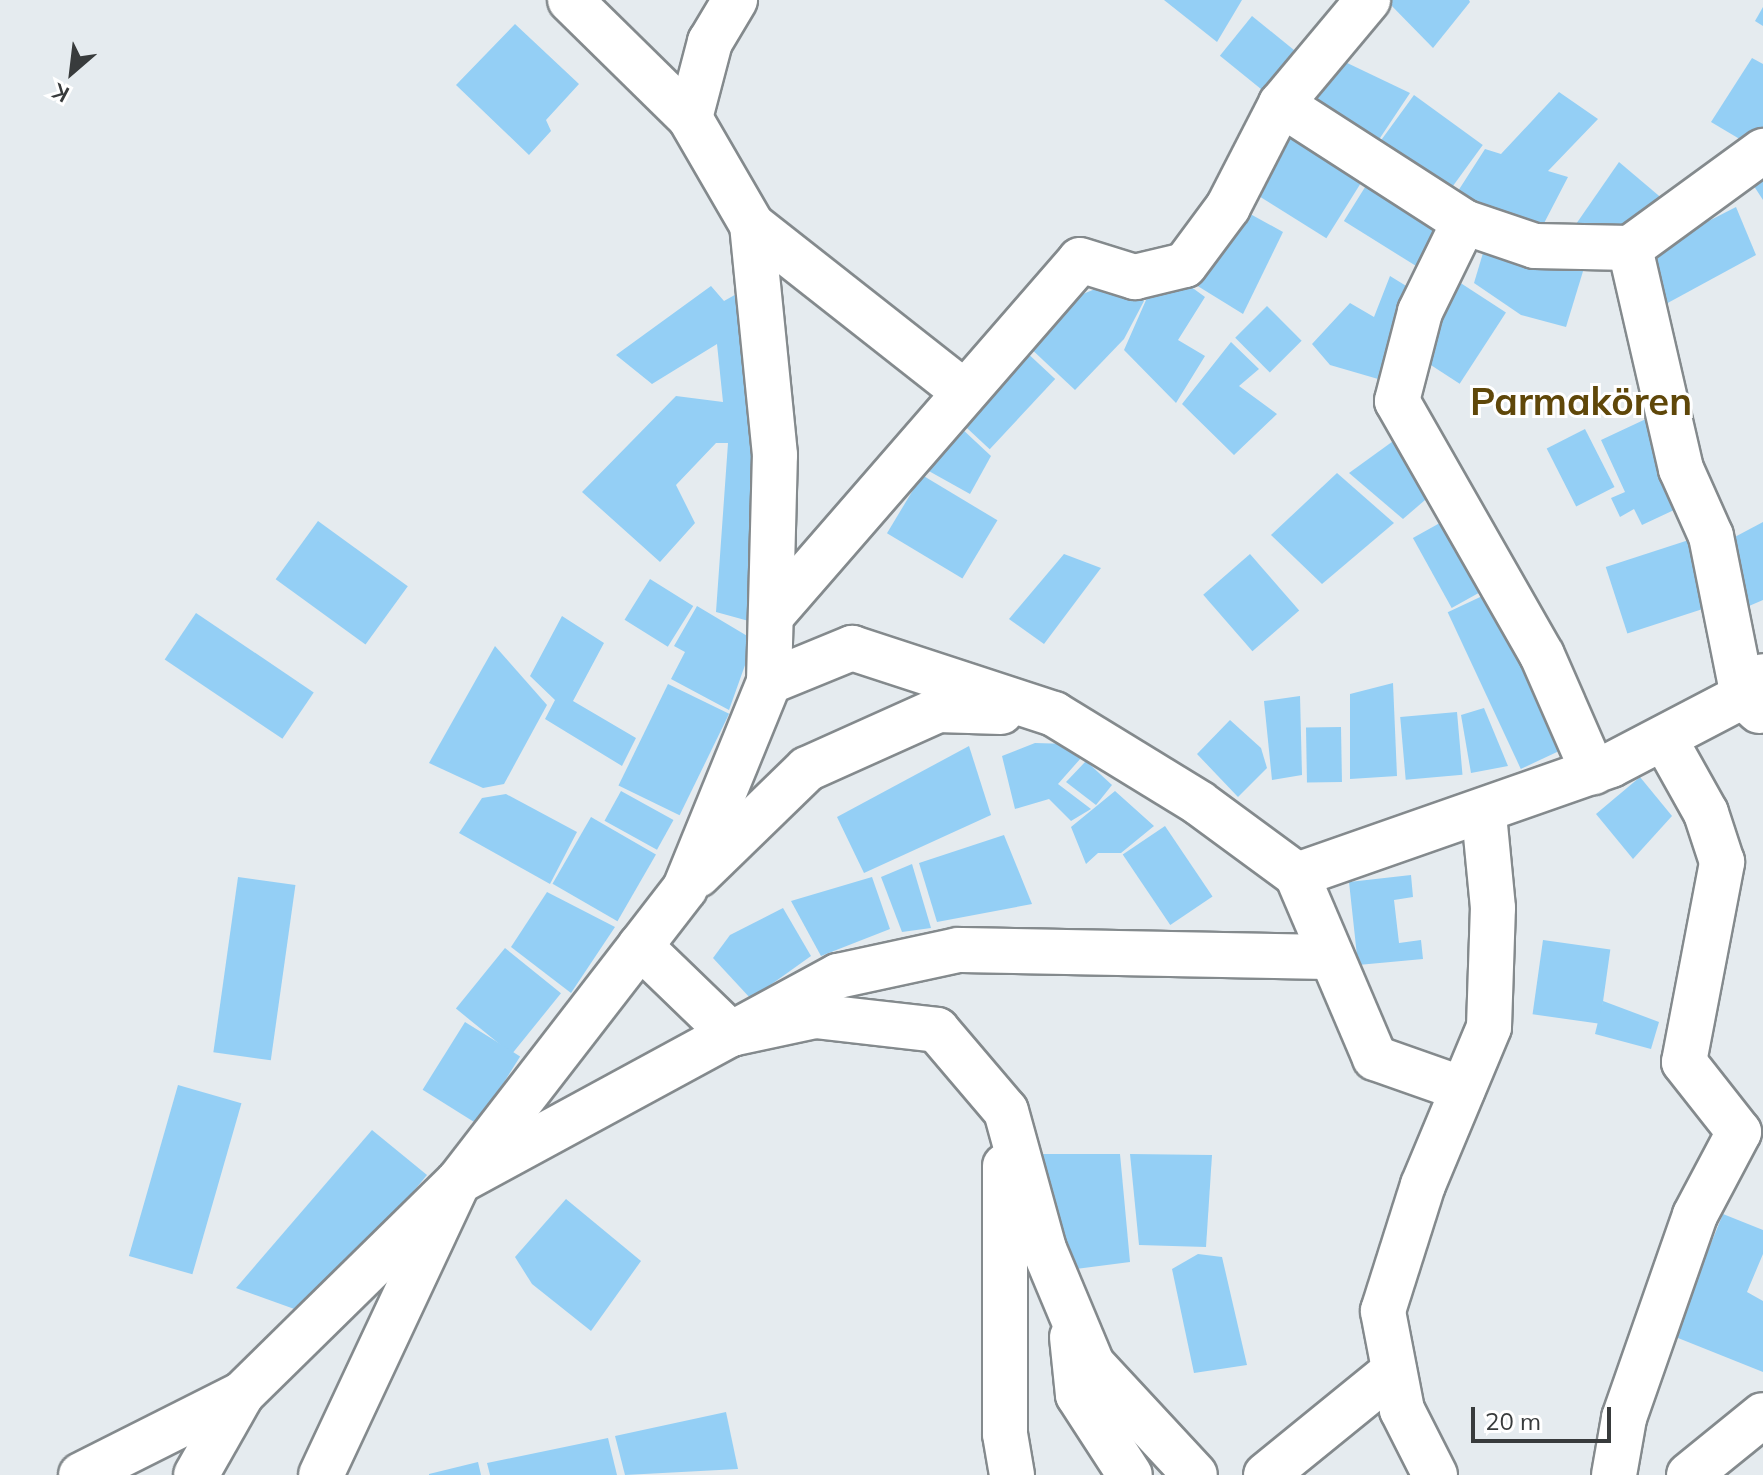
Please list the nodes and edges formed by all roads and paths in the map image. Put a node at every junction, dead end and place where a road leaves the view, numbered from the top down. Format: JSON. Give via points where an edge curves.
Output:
{"nodes":[{"id":1,"x":570,"y":0,"type":"edge"},
{"id":2,"x":735,"y":0,"type":"edge"},
{"id":3,"x":1368,"y":0,"type":"edge"},
{"id":4,"x":1281,"y":104,"type":"junction"},
{"id":5,"x":690,"y":118,"type":"junction"},
{"id":6,"x":1763,"y":151,"type":"edge"},
{"id":7,"x":1464,"y":222,"type":"junction"},
{"id":8,"x":752,"y":225,"type":"junction"},
{"id":9,"x":1630,"y":248,"type":"junction"},
{"id":10,"x":963,"y":391,"type":"junction"},
{"id":11,"x":771,"y":616,"type":"junction"},
{"id":12,"x":769,"y":682,"type":"junction"},
{"id":13,"x":1756,"y":696,"type":"edge"},
{"id":14,"x":1054,"y":714,"type":"junction"},
{"id":15,"x":1664,"y":738,"type":"junction"},
{"id":16,"x":1593,"y":772,"type":"junction"},
{"id":17,"x":1484,"y":815,"type":"junction"},
{"id":18,"x":1297,"y":875,"type":"junction"},
{"id":19,"x":685,"y":888,"type":"junction"},
{"id":20,"x":640,"y":946,"type":"junction"},
{"id":21,"x":1331,"y":957,"type":"junction"},
{"id":22,"x":731,"y":1034,"type":"junction"},
{"id":23,"x":1463,"y":1089,"type":"junction"},
{"id":24,"x":1006,"y":1111,"type":"junction"},
{"id":25,"x":1751,"y":1132,"type":"edge"},
{"id":26,"x":458,"y":1182,"type":"junction"},
{"id":27,"x":1070,"y":1313,"type":"junction"},
{"id":28,"x":1394,"y":1371,"type":"junction"},
{"id":29,"x":242,"y":1394,"type":"junction"},
{"id":30,"x":1763,"y":1416,"type":"edge"},
{"id":31,"x":81,"y":1475,"type":"edge"},
{"id":32,"x":196,"y":1475,"type":"edge"},
{"id":33,"x":321,"y":1475,"type":"edge"},
{"id":34,"x":1012,"y":1475,"type":"edge"},
{"id":35,"x":1130,"y":1475,"type":"edge"},
{"id":36,"x":1195,"y":1475,"type":"edge"},
{"id":37,"x":1266,"y":1475,"type":"edge"},
{"id":38,"x":1435,"y":1475,"type":"edge"},
{"id":39,"x":1614,"y":1475,"type":"edge"},
{"id":40,"x":1689,"y":1475,"type":"edge"},
{"id":41,"x":1741,"y":1475,"type":"edge"}],
"edges":[{"from":1,"to":5,"type":"street"},
{"from":2,"to":5,"type":"street","via":[[710,42]]},
{"from":3,"to":4,"type":"street"},
{"from":4,"to":7,"type":"street"},
{"from":4,"to":10,"type":"street","via":[[1228,207],[1185,265],[1135,277],[1080,260]]},
{"from":5,"to":8,"type":"street"},
{"from":6,"to":9,"type":"street"},
{"from":7,"to":9,"type":"street","via":[[1535,246]]},
{"from":7,"to":16,"type":"street","via":[[1420,312],[1397,401],[1542,655]]},
{"from":8,"to":10,"type":"street"},
{"from":8,"to":11,"type":"street","via":[[775,455]]},
{"from":9,"to":13,"type":"street","via":[[1681,469],[1711,536]]},
{"from":10,"to":11,"type":"street"},
{"from":11,"to":12,"type":"street"},
{"from":12,"to":14,"type":"street","via":[[852,648]]},
{"from":12,"to":19,"type":"street"},
{"from":13,"to":15,"type":"street"},
{"from":14,"to":18,"type":"street","via":[[1199,803]]},
{"from":14,"to":19,"type":"street","via":[[938,710],[807,769]]},
{"from":15,"to":16,"type":"street"},
{"from":15,"to":25,"type":"street","via":[[1706,813],[1722,862],[1684,1062]]},
{"from":16,"to":17,"type":"street"},
{"from":17,"to":18,"type":"street"},
{"from":17,"to":23,"type":"street","via":[[1493,908],[1489,1027]]},
{"from":18,"to":21,"type":"street"},
{"from":19,"to":20,"type":"street"},
{"from":20,"to":22,"type":"street"},
{"from":20,"to":26,"type":"street"},
{"from":21,"to":22,"type":"street","via":[[958,950],[838,976]]},
{"from":21,"to":23,"type":"street","via":[[1375,1058]]},
{"from":22,"to":24,"type":"street","via":[[815,1016],[937,1030]]},
{"from":22,"to":26,"type":"street"},
{"from":23,"to":28,"type":"street","via":[[1383,1311]]},
{"from":24,"to":27,"type":"street","via":[[1044,1249]]},
{"from":24,"to":34,"type":"street","via":[[1005,1434]]},
{"from":25,"to":39,"type":"street","via":[[1695,1215],[1624,1418]]},
{"from":26,"to":29,"type":"street"},
{"from":26,"to":33,"type":"street"},
{"from":27,"to":35,"type":"street","via":[[1078,1395]]},
{"from":27,"to":36,"type":"street","via":[[1092,1364]]},
{"from":28,"to":37,"type":"street"},
{"from":28,"to":38,"type":"street","via":[[1402,1410]]},
{"from":29,"to":31,"type":"street"},
{"from":29,"to":32,"type":"street"},
{"from":30,"to":40,"type":"street"},
{"from":30,"to":41,"type":"street"}]}
